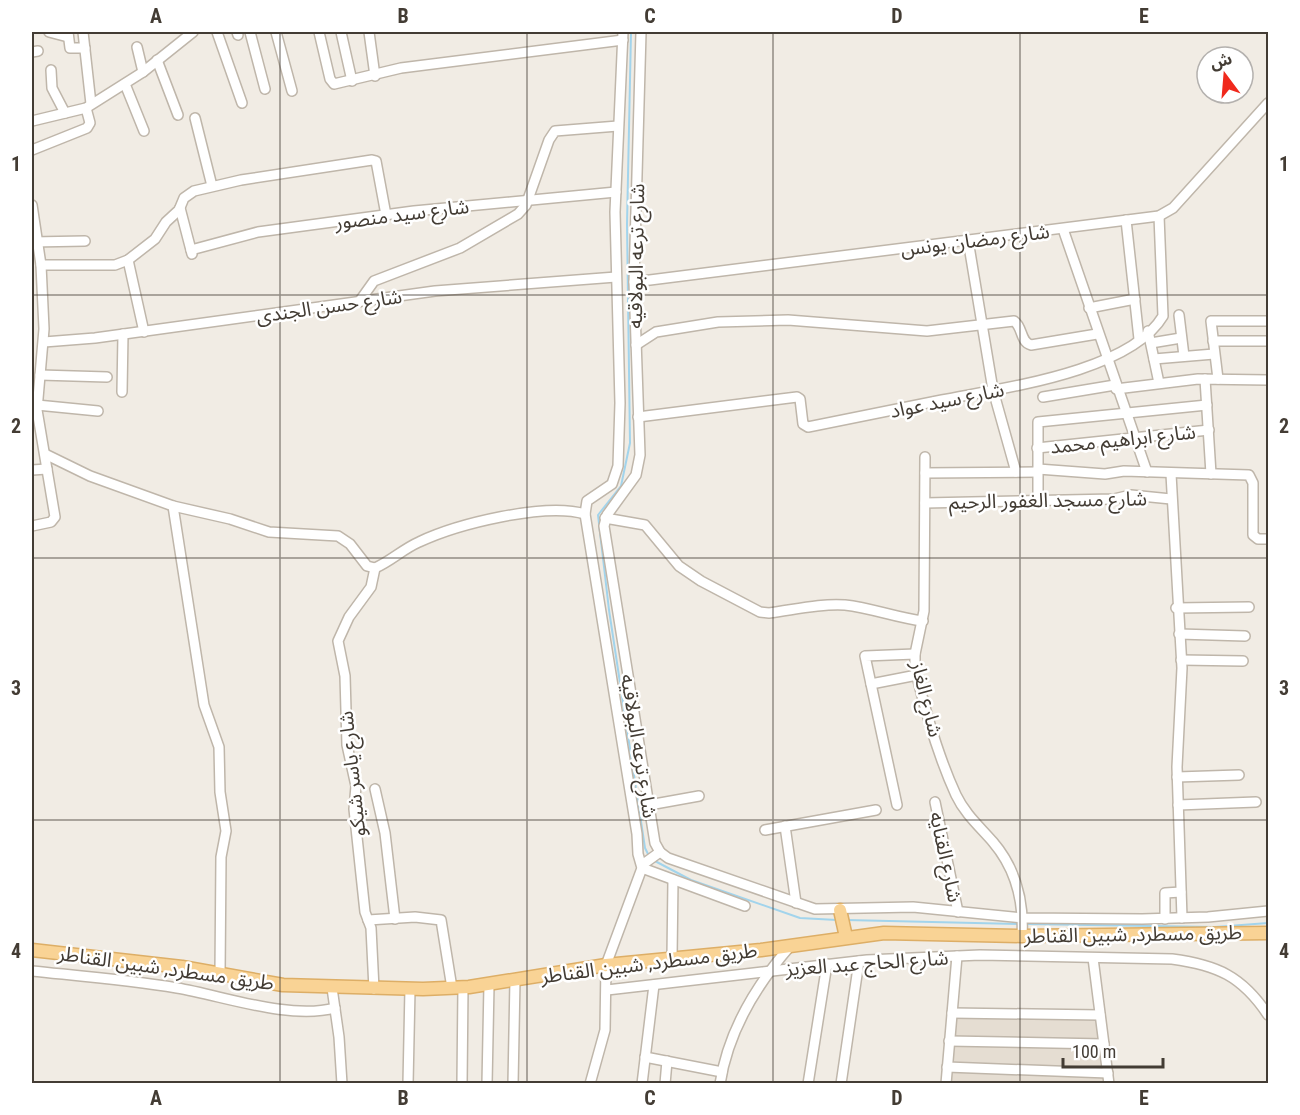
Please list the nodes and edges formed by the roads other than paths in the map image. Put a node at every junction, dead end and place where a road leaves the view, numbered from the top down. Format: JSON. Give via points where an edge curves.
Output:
{"nodes":[{"id":1,"x":50,"y":32,"type":"edge"},
{"id":2,"x":83,"y":32,"type":"edge"},
{"id":3,"x":193,"y":32,"type":"edge"},
{"id":4,"x":218,"y":32,"type":"edge"},
{"id":5,"x":250,"y":32,"type":"edge"},
{"id":6,"x":276,"y":32,"type":"edge"},
{"id":7,"x":319,"y":32,"type":"edge"},
{"id":8,"x":340,"y":32,"type":"edge"},
{"id":9,"x":369,"y":32,"type":"edge"},
{"id":10,"x":641,"y":32,"type":"edge"},
{"id":11,"x":68,"y":34,"type":"edge"},
{"id":12,"x":623,"y":36,"type":"edge"},
{"id":13,"x":137,"y":47,"type":"dead end"},
{"id":14,"x":85,"y":48,"type":"junction"},
{"id":15,"x":158,"y":60,"type":"junction"},
{"id":16,"x":51,"y":70,"type":"dead end"},
{"id":17,"x":143,"y":72,"type":"junction"},
{"id":18,"x":375,"y":76,"type":"junction"},
{"id":19,"x":352,"y":81,"type":"junction"},
{"id":20,"x":124,"y":84,"type":"junction"},
{"id":21,"x":266,"y":88,"type":"dead end"},
{"id":22,"x":292,"y":91,"type":"dead end"},
{"id":23,"x":242,"y":103,"type":"dead end"},
{"id":24,"x":1269,"y":103,"type":"edge"},
{"id":25,"x":88,"y":106,"type":"junction"},
{"id":26,"x":65,"y":113,"type":"junction"},
{"id":27,"x":178,"y":115,"type":"dead end"},
{"id":28,"x":195,"y":118,"type":"dead end"},
{"id":29,"x":32,"y":120,"type":"edge"},
{"id":30,"x":618,"y":126,"type":"junction"},
{"id":31,"x":144,"y":131,"type":"dead end"},
{"id":32,"x":32,"y":150,"type":"edge"},
{"id":33,"x":212,"y":186,"type":"junction"},
{"id":34,"x":616,"y":192,"type":"junction"},
{"id":35,"x":528,"y":200,"type":"junction"},
{"id":36,"x":32,"y":205,"type":"edge"},
{"id":37,"x":180,"y":208,"type":"junction"},
{"id":38,"x":386,"y":215,"type":"junction"},
{"id":39,"x":1159,"y":216,"type":"junction"},
{"id":40,"x":1126,"y":220,"type":"junction"},
{"id":41,"x":1063,"y":229,"type":"junction"},
{"id":42,"x":968,"y":240,"type":"junction"},
{"id":43,"x":35,"y":241,"type":"edge"},
{"id":44,"x":85,"y":241,"type":"dead end"},
{"id":45,"x":128,"y":260,"type":"junction"},
{"id":46,"x":41,"y":265,"type":"junction"},
{"id":47,"x":616,"y":277,"type":"junction"},
{"id":48,"x":634,"y":282,"type":"junction"},
{"id":49,"x":1135,"y":299,"type":"junction"},
{"id":50,"x":359,"y":302,"type":"junction"},
{"id":51,"x":1089,"y":308,"type":"junction"},
{"id":52,"x":1179,"y":315,"type":"junction"},
{"id":53,"x":1190,"y":315,"type":"dead end"},
{"id":54,"x":1163,"y":317,"type":"junction"},
{"id":55,"x":43,"y":319,"type":"junction"},
{"id":56,"x":32,"y":320,"type":"edge"},
{"id":57,"x":1269,"y":321,"type":"edge"},
{"id":58,"x":981,"y":326,"type":"junction"},
{"id":59,"x":1148,"y":331,"type":"junction"},
{"id":60,"x":144,"y":332,"type":"junction"},
{"id":61,"x":123,"y":334,"type":"junction"},
{"id":62,"x":1097,"y":334,"type":"junction"},
{"id":63,"x":1181,"y":338,"type":"junction"},
{"id":64,"x":1139,"y":339,"type":"junction"},
{"id":65,"x":1166,"y":340,"type":"junction"},
{"id":66,"x":1213,"y":341,"type":"junction"},
{"id":67,"x":1269,"y":341,"type":"edge"},
{"id":68,"x":1150,"y":343,"type":"junction"},
{"id":69,"x":44,"y":345,"type":"junction"},
{"id":70,"x":636,"y":345,"type":"junction"},
{"id":71,"x":32,"y":347,"type":"edge"},
{"id":72,"x":1214,"y":354,"type":"junction"},
{"id":73,"x":1184,"y":356,"type":"junction"},
{"id":74,"x":1106,"y":359,"type":"junction"},
{"id":75,"x":1154,"y":359,"type":"junction"},
{"id":76,"x":37,"y":371,"type":"edge"},
{"id":77,"x":107,"y":377,"type":"dead end"},
{"id":78,"x":1205,"y":379,"type":"junction"},
{"id":79,"x":1218,"y":379,"type":"junction"},
{"id":80,"x":1269,"y":380,"type":"edge"},
{"id":81,"x":1159,"y":382,"type":"junction"},
{"id":82,"x":1116,"y":387,"type":"junction"},
{"id":83,"x":993,"y":390,"type":"junction"},
{"id":84,"x":122,"y":392,"type":"dead end"},
{"id":85,"x":1044,"y":397,"type":"dead end"},
{"id":86,"x":37,"y":405,"type":"junction"},
{"id":87,"x":1207,"y":405,"type":"junction"},
{"id":88,"x":98,"y":411,"type":"dead end"},
{"id":89,"x":1125,"y":413,"type":"junction"},
{"id":90,"x":638,"y":417,"type":"junction"},
{"id":91,"x":1209,"y":430,"type":"junction"},
{"id":92,"x":1135,"y":439,"type":"junction"},
{"id":93,"x":1037,"y":448,"type":"junction"},
{"id":94,"x":45,"y":454,"type":"junction"},
{"id":95,"x":925,"y":457,"type":"dead end"},
{"id":96,"x":47,"y":469,"type":"junction"},
{"id":97,"x":32,"y":470,"type":"edge"},
{"id":98,"x":1038,"y":471,"type":"junction"},
{"id":99,"x":1016,"y":472,"type":"junction"},
{"id":100,"x":1147,"y":472,"type":"junction"},
{"id":101,"x":925,"y":473,"type":"junction"},
{"id":102,"x":1170,"y":474,"type":"junction"},
{"id":103,"x":1211,"y":474,"type":"junction"},
{"id":104,"x":1171,"y":499,"type":"junction"},
{"id":105,"x":1038,"y":500,"type":"junction"},
{"id":106,"x":925,"y":503,"type":"junction"},
{"id":107,"x":173,"y":506,"type":"junction"},
{"id":108,"x":585,"y":514,"type":"junction"},
{"id":109,"x":605,"y":518,"type":"junction"},
{"id":110,"x":32,"y":525,"type":"edge"},
{"id":111,"x":1269,"y":538,"type":"edge"},
{"id":112,"x":375,"y":568,"type":"junction"},
{"id":113,"x":1249,"y":607,"type":"dead end"},
{"id":114,"x":1176,"y":608,"type":"junction"},
{"id":115,"x":923,"y":621,"type":"junction"},
{"id":116,"x":1179,"y":634,"type":"junction"},
{"id":117,"x":1245,"y":636,"type":"dead end"},
{"id":118,"x":915,"y":654,"type":"junction"},
{"id":119,"x":1181,"y":660,"type":"junction"},
{"id":120,"x":1243,"y":661,"type":"dead end"},
{"id":121,"x":916,"y":675,"type":"junction"},
{"id":122,"x":871,"y":684,"type":"junction"},
{"id":123,"x":1239,"y":775,"type":"dead end"},
{"id":124,"x":1177,"y":777,"type":"junction"},
{"id":125,"x":375,"y":789,"type":"dead end"},
{"id":126,"x":699,"y":796,"type":"dead end"},
{"id":127,"x":935,"y":802,"type":"dead end"},
{"id":128,"x":1256,"y":802,"type":"dead end"},
{"id":129,"x":649,"y":805,"type":"junction"},
{"id":130,"x":897,"y":805,"type":"dead end"},
{"id":131,"x":1178,"y":805,"type":"junction"},
{"id":132,"x":876,"y":810,"type":"dead end"},
{"id":133,"x":786,"y":825,"type":"junction"},
{"id":134,"x":765,"y":830,"type":"dead end"},
{"id":135,"x":658,"y":853,"type":"junction"},
{"id":136,"x":643,"y":865,"type":"junction"},
{"id":137,"x":674,"y":880,"type":"junction"},
{"id":138,"x":1181,"y":892,"type":"junction"},
{"id":139,"x":796,"y":903,"type":"junction"},
{"id":140,"x":745,"y":906,"type":"dead end"},
{"id":141,"x":1269,"y":911,"type":"edge"},
{"id":142,"x":841,"y":912,"type":"junction"},
{"id":143,"x":958,"y":912,"type":"junction"},
{"id":144,"x":1023,"y":918,"type":"junction"},
{"id":145,"x":1182,"y":918,"type":"junction"},
{"id":146,"x":395,"y":919,"type":"junction"},
{"id":147,"x":1165,"y":919,"type":"junction"},
{"id":148,"x":368,"y":920,"type":"junction"},
{"id":149,"x":845,"y":932,"type":"junction"},
{"id":150,"x":1269,"y":933,"type":"edge"},
{"id":151,"x":1002,"y":935,"type":"junction"},
{"id":152,"x":1022,"y":936,"type":"junction"},
{"id":153,"x":791,"y":945,"type":"junction"},
{"id":154,"x":32,"y":950,"type":"edge"},
{"id":155,"x":957,"y":956,"type":"junction"},
{"id":156,"x":1001,"y":956,"type":"junction"},
{"id":157,"x":672,"y":957,"type":"junction"},
{"id":158,"x":1093,"y":958,"type":"junction"},
{"id":159,"x":859,"y":961,"type":"junction"},
{"id":160,"x":827,"y":964,"type":"junction"},
{"id":161,"x":606,"y":968,"type":"junction"},
{"id":162,"x":32,"y":971,"type":"edge"},
{"id":163,"x":768,"y":971,"type":"junction"},
{"id":164,"x":220,"y":973,"type":"junction"},
{"id":165,"x":515,"y":980,"type":"junction"},
{"id":166,"x":489,"y":985,"type":"junction"},
{"id":167,"x":654,"y":985,"type":"junction"},
{"id":168,"x":607,"y":987,"type":"junction"},
{"id":169,"x":458,"y":988,"type":"junction"},
{"id":170,"x":374,"y":989,"type":"junction"},
{"id":171,"x":410,"y":989,"type":"junction"},
{"id":172,"x":333,"y":991,"type":"junction"},
{"id":173,"x":335,"y":1006,"type":"junction"},
{"id":174,"x":952,"y":1013,"type":"junction"},
{"id":175,"x":1100,"y":1015,"type":"junction"},
{"id":176,"x":1269,"y":1015,"type":"edge"},
{"id":177,"x":950,"y":1041,"type":"junction"},
{"id":178,"x":1104,"y":1044,"type":"junction"},
{"id":179,"x":645,"y":1057,"type":"junction"},
{"id":180,"x":667,"y":1061,"type":"junction"},
{"id":181,"x":947,"y":1067,"type":"junction"},
{"id":182,"x":722,"y":1072,"type":"junction"},
{"id":183,"x":1108,"y":1073,"type":"junction"},
{"id":184,"x":342,"y":1083,"type":"edge"},
{"id":185,"x":408,"y":1083,"type":"edge"},
{"id":186,"x":462,"y":1083,"type":"edge"},
{"id":187,"x":487,"y":1083,"type":"edge"},
{"id":188,"x":513,"y":1083,"type":"edge"},
{"id":189,"x":590,"y":1083,"type":"edge"},
{"id":190,"x":642,"y":1083,"type":"edge"},
{"id":191,"x":665,"y":1083,"type":"edge"},
{"id":192,"x":720,"y":1083,"type":"edge"},
{"id":193,"x":808,"y":1083,"type":"edge"},
{"id":194,"x":842,"y":1083,"type":"edge"},
{"id":195,"x":946,"y":1083,"type":"edge"},
{"id":196,"x":1109,"y":1083,"type":"edge"}],
"edges":[{"from":1,"to":11,"type":"street"},
{"from":2,"to":14,"type":"street"},
{"from":3,"to":15,"type":"street"},
{"from":4,"to":23,"type":"street"},
{"from":5,"to":21,"type":"street"},
{"from":6,"to":22,"type":"street"},
{"from":7,"to":19,"type":"street","via":[[330,79],[334,84]]},
{"from":8,"to":19,"type":"street"},
{"from":9,"to":18,"type":"street"},
{"from":10,"to":48,"type":"street","name":"شارع ترعه البولاقيه"},
{"from":11,"to":14,"type":"street","via":[[70,48]]},
{"from":12,"to":18,"type":"street","via":[[401,68]]},
{"from":12,"to":30,"type":"street","name":"شارع ترعه البولاقيه"},
{"from":13,"to":17,"type":"street"},
{"from":14,"to":25,"type":"street"},
{"from":15,"to":17,"type":"street"},
{"from":15,"to":27,"type":"street"},
{"from":16,"to":26,"type":"street","via":[[52,88]]},
{"from":17,"to":20,"type":"street"},
{"from":18,"to":19,"type":"street"},
{"from":20,"to":25,"type":"street"},
{"from":20,"to":31,"type":"street"},
{"from":24,"to":39,"type":"street","via":[[1173,208]]},
{"from":25,"to":26,"type":"street"},
{"from":25,"to":32,"type":"street","via":[[87,128]]},
{"from":26,"to":29,"type":"street"},
{"from":28,"to":33,"type":"street"},
{"from":30,"to":34,"type":"street","name":"شارع ترعه البولاقيه"},
{"from":30,"to":35,"type":"street","via":[[555,131]]},
{"from":33,"to":37,"type":"street","via":[[190,193]]},
{"from":33,"to":38,"type":"street","via":[[375,160]]},
{"from":34,"to":35,"type":"street","name":"شارع سيد منصور"},
{"from":34,"to":47,"type":"street","name":"شارع ترعه البولاقيه"},
{"from":35,"to":38,"type":"street","name":"شارع سيد منصور"},
{"from":35,"to":50,"type":"street","via":[[511,220],[470,243],[370,283]]},
{"from":36,"to":43,"type":"street"},
{"from":37,"to":38,"type":"street","name":"شارع سيد منصور","via":[[191,252],[258,232]]},
{"from":37,"to":45,"type":"street","via":[[155,240]]},
{"from":39,"to":40,"type":"street","name":"شارع رمضان يونس"},
{"from":39,"to":54,"type":"street"},
{"from":40,"to":41,"type":"street","name":"شارع رمضان يونس"},
{"from":40,"to":49,"type":"street"},
{"from":41,"to":42,"type":"street","name":"شارع رمضان يونس"},
{"from":41,"to":51,"type":"street"},
{"from":42,"to":48,"type":"street","name":"شارع رمضان يونس"},
{"from":42,"to":58,"type":"street"},
{"from":43,"to":44,"type":"street"},
{"from":43,"to":46,"type":"street"},
{"from":45,"to":46,"type":"street","via":[[115,265]]},
{"from":45,"to":60,"type":"street"},
{"from":46,"to":55,"type":"street"},
{"from":47,"to":50,"type":"street","name":"شارع حسن الجندى","via":[[494,285]]},
{"from":47,"to":108,"type":"street","name":"شارع ترعه البولاقيه","via":[[618,466],[612,484],[587,501]]},
{"from":48,"to":70,"type":"street","name":"شارع ترعه البولاقيه"},
{"from":49,"to":51,"type":"street"},
{"from":49,"to":64,"type":"street"},
{"from":50,"to":60,"type":"street","name":"شارع حسن الجندى"},
{"from":51,"to":62,"type":"street"},
{"from":52,"to":53,"type":"street"},
{"from":52,"to":54,"type":"street"},
{"from":52,"to":63,"type":"street"},
{"from":54,"to":59,"type":"street","name":"شارع سيد عواد"},
{"from":54,"to":65,"type":"street"},
{"from":55,"to":56,"type":"street"},
{"from":55,"to":69,"type":"street"},
{"from":57,"to":66,"type":"street","via":[[1211,321]]},
{"from":58,"to":62,"type":"street","via":[[1016,321],[1024,341],[1031,345]]},
{"from":58,"to":70,"type":"street","via":[[927,331],[788,320],[718,322],[656,332]]},
{"from":58,"to":83,"type":"street"},
{"from":59,"to":64,"type":"street","name":"شارع سيد عواد"},
{"from":59,"to":68,"type":"street"},
{"from":60,"to":61,"type":"street","name":"شارع حسن الجندى"},
{"from":61,"to":69,"type":"street","name":"شارع حسن الجندى"},
{"from":61,"to":84,"type":"street"},
{"from":62,"to":74,"type":"street"},
{"from":63,"to":65,"type":"street"},
{"from":63,"to":73,"type":"street"},
{"from":64,"to":74,"type":"street","name":"شارع سيد عواد"},
{"from":65,"to":68,"type":"street"},
{"from":66,"to":67,"type":"street"},
{"from":66,"to":72,"type":"street"},
{"from":68,"to":75,"type":"street"},
{"from":69,"to":71,"type":"street","name":"شارع حسن الجندى"},
{"from":69,"to":76,"type":"street"},
{"from":70,"to":90,"type":"street","name":"شارع ترعه البولاقيه"},
{"from":72,"to":73,"type":"street"},
{"from":72,"to":79,"type":"street"},
{"from":73,"to":75,"type":"street"},
{"from":74,"to":82,"type":"street"},
{"from":74,"to":83,"type":"street","name":"شارع سيد عواد","via":[[1051,379]]},
{"from":75,"to":81,"type":"street"},
{"from":76,"to":77,"type":"street"},
{"from":76,"to":86,"type":"street"},
{"from":78,"to":79,"type":"street"},
{"from":78,"to":81,"type":"street"},
{"from":78,"to":87,"type":"street"},
{"from":79,"to":80,"type":"street"},
{"from":81,"to":82,"type":"street"},
{"from":82,"to":85,"type":"street"},
{"from":82,"to":89,"type":"street"},
{"from":83,"to":90,"type":"street","name":"شارع سيد عواد","via":[[808,427],[803,424],[797,397]]},
{"from":83,"to":99,"type":"street"},
{"from":86,"to":88,"type":"street"},
{"from":86,"to":94,"type":"street"},
{"from":87,"to":89,"type":"street"},
{"from":87,"to":91,"type":"street"},
{"from":89,"to":92,"type":"street"},
{"from":89,"to":93,"type":"street","via":[[1040,422]]},
{"from":90,"to":109,"type":"street","name":"شارع ترعه البولاقيه","via":[[640,455],[636,475]]},
{"from":91,"to":92,"type":"street","name":"شارع ابراهيم محمد"},
{"from":91,"to":103,"type":"street"},
{"from":92,"to":93,"type":"street","name":"شارع ابراهيم محمد"},
{"from":92,"to":100,"type":"street"},
{"from":93,"to":98,"type":"street"},
{"from":94,"to":96,"type":"street"},
{"from":94,"to":107,"type":"street","via":[[90,476]]},
{"from":95,"to":101,"type":"street","name":"شارع الغاز"},
{"from":96,"to":97,"type":"street"},
{"from":96,"to":110,"type":"street","via":[[55,519]]},
{"from":98,"to":99,"type":"street"},
{"from":98,"to":100,"type":"street"},
{"from":98,"to":105,"type":"street"},
{"from":99,"to":101,"type":"street"},
{"from":100,"to":102,"type":"street"},
{"from":101,"to":106,"type":"street","name":"شارع الغاز"},
{"from":102,"to":103,"type":"street"},
{"from":102,"to":104,"type":"street"},
{"from":103,"to":111,"type":"street","via":[[1251,477],[1253,532],[1258,539]]},
{"from":104,"to":105,"type":"street","name":"شارع مسجد الغفور الرحيم","via":[[1128,495]]},
{"from":104,"to":114,"type":"street"},
{"from":105,"to":106,"type":"street","name":"شارع مسجد الغفور الرحيم"},
{"from":106,"to":115,"type":"street","name":"شارع الغاز"},
{"from":107,"to":112,"type":"street","via":[[269,532],[338,536],[350,544],[367,566]]},
{"from":107,"to":164,"type":"street","via":[[204,705],[219,747],[226,831],[221,856]]},
{"from":108,"to":112,"type":"street","via":[[565,509],[477,523],[417,542]]},
{"from":108,"to":136,"type":"street","name":"شارع ترعه البولاقيه","via":[[638,854]]},
{"from":109,"to":115,"type":"street","via":[[645,525],[679,566],[760,612],[842,605]]},
{"from":109,"to":129,"type":"street","name":"شارع ترعه البولاقيه","via":[[604,539]]},
{"from":112,"to":148,"type":"street","name":"شارع ياسر شيكو","via":[[371,587],[349,617],[338,641],[345,676],[346,739],[356,786],[354,809]]},
{"from":113,"to":114,"type":"street"},
{"from":114,"to":116,"type":"street"},
{"from":115,"to":118,"type":"street","name":"شارع الغاز"},
{"from":116,"to":117,"type":"street"},
{"from":116,"to":119,"type":"street"},
{"from":118,"to":121,"type":"street","name":"شارع الغاز"},
{"from":118,"to":122,"type":"street","via":[[867,655]]},
{"from":119,"to":120,"type":"street"},
{"from":119,"to":124,"type":"street"},
{"from":121,"to":122,"type":"street"},
{"from":121,"to":144,"type":"street","name":"شارع الغاز","via":[[957,795],[1009,868],[1020,894]]},
{"from":122,"to":130,"type":"street"},
{"from":123,"to":124,"type":"street"},
{"from":124,"to":131,"type":"street"},
{"from":125,"to":146,"type":"street"},
{"from":126,"to":129,"type":"street"},
{"from":127,"to":143,"type":"street","name":"شارع القنايه"},
{"from":128,"to":131,"type":"street"},
{"from":129,"to":135,"type":"street","name":"شارع ترعه البولاقيه"},
{"from":131,"to":138,"type":"street"},
{"from":132,"to":133,"type":"street"},
{"from":133,"to":134,"type":"street"},
{"from":133,"to":139,"type":"street"},
{"from":135,"to":136,"type":"street"},
{"from":135,"to":139,"type":"street"},
{"from":136,"to":137,"type":"street"},
{"from":136,"to":161,"type":"street","name":"شارع ترعه البولاقيه"},
{"from":137,"to":140,"type":"street"},
{"from":137,"to":157,"type":"street"},
{"from":138,"to":145,"type":"street"},
{"from":138,"to":147,"type":"street","via":[[1165,893]]},
{"from":139,"to":142,"type":"street"},
{"from":141,"to":145,"type":"street"},
{"from":142,"to":143,"type":"street","via":[[899,907]]},
{"from":142,"to":149,"type":"main road"},
{"from":143,"to":144,"type":"street"},
{"from":144,"to":147,"type":"street"},
{"from":144,"to":152,"type":"street","name":"شارع الغاز"},
{"from":145,"to":147,"type":"street"},
{"from":146,"to":148,"type":"street"},
{"from":146,"to":169,"type":"street","via":[[441,920]]},
{"from":148,"to":170,"type":"street","name":"شارع ياسر شيكو"},
{"from":149,"to":151,"type":"main road","name":"طريق مسطرد, شبين القناطر"},
{"from":149,"to":153,"type":"main road","name":"طريق مسطرد, شبين القناطر"},
{"from":150,"to":152,"type":"main road","name":"طريق مسطرد, شبين القناطر"},
{"from":151,"to":152,"type":"main road","name":"طريق مسطرد, شبين القناطر"},
{"from":151,"to":156,"type":"street"},
{"from":153,"to":157,"type":"main road","name":"طريق مسطرد, شبين القناطر"},
{"from":153,"to":163,"type":"street"},
{"from":154,"to":164,"type":"main road","name":"طريق مسطرد, شبين القناطر"},
{"from":155,"to":156,"type":"street","name":"شارع الحاج عبد العزيز"},
{"from":155,"to":159,"type":"street","name":"شارع الحاج عبد العزيز"},
{"from":155,"to":174,"type":"street"},
{"from":156,"to":158,"type":"street","name":"شارع الحاج عبد العزيز"},
{"from":157,"to":161,"type":"main road","name":"طريق مسطرد, شبين القناطر"},
{"from":158,"to":175,"type":"street"},
{"from":158,"to":176,"type":"street","name":"شارع الحاج عبد العزيز","via":[[1172,958],[1199,963],[1243,984]]},
{"from":159,"to":160,"type":"street","name":"شارع الحاج عبد العزيز"},
{"from":159,"to":194,"type":"street"},
{"from":160,"to":163,"type":"street","name":"شارع الحاج عبد العزيز"},
{"from":160,"to":193,"type":"street"},
{"from":161,"to":165,"type":"main road","name":"طريق مسطرد, شبين القناطر"},
{"from":161,"to":168,"type":"street"},
{"from":162,"to":173,"type":"street","via":[[155,985],[280,1008],[320,1011]]},
{"from":163,"to":167,"type":"street","name":"شارع الحاج عبد العزيز"},
{"from":163,"to":182,"type":"street","via":[[744,1013]]},
{"from":164,"to":172,"type":"main road","name":"طريق مسطرد, شبين القناطر"},
{"from":165,"to":166,"type":"main road","name":"طريق مسطرد, شبين القناطر"},
{"from":165,"to":188,"type":"street"},
{"from":166,"to":169,"type":"main road","name":"طريق مسطرد, شبين القناطر"},
{"from":166,"to":187,"type":"street"},
{"from":167,"to":168,"type":"street","name":"شارع الحاج عبد العزيز"},
{"from":167,"to":179,"type":"street"},
{"from":168,"to":189,"type":"street","via":[[605,1030]]},
{"from":169,"to":171,"type":"main road","name":"طريق مسطرد, شبين القناطر"},
{"from":169,"to":186,"type":"street"},
{"from":170,"to":171,"type":"main road","name":"طريق مسطرد, شبين القناطر"},
{"from":170,"to":172,"type":"main road","name":"طريق مسطرد, شبين القناطر"},
{"from":171,"to":185,"type":"street"},
{"from":172,"to":173,"type":"street"},
{"from":173,"to":184,"type":"street"},
{"from":174,"to":175,"type":"street"},
{"from":174,"to":177,"type":"street"},
{"from":175,"to":178,"type":"street"},
{"from":177,"to":178,"type":"street"},
{"from":177,"to":181,"type":"street"},
{"from":178,"to":183,"type":"street"},
{"from":179,"to":180,"type":"street"},
{"from":179,"to":190,"type":"street"},
{"from":180,"to":182,"type":"street"},
{"from":180,"to":191,"type":"street"},
{"from":181,"to":183,"type":"street"},
{"from":181,"to":195,"type":"street"},
{"from":182,"to":192,"type":"street"},
{"from":183,"to":196,"type":"street"}]}
